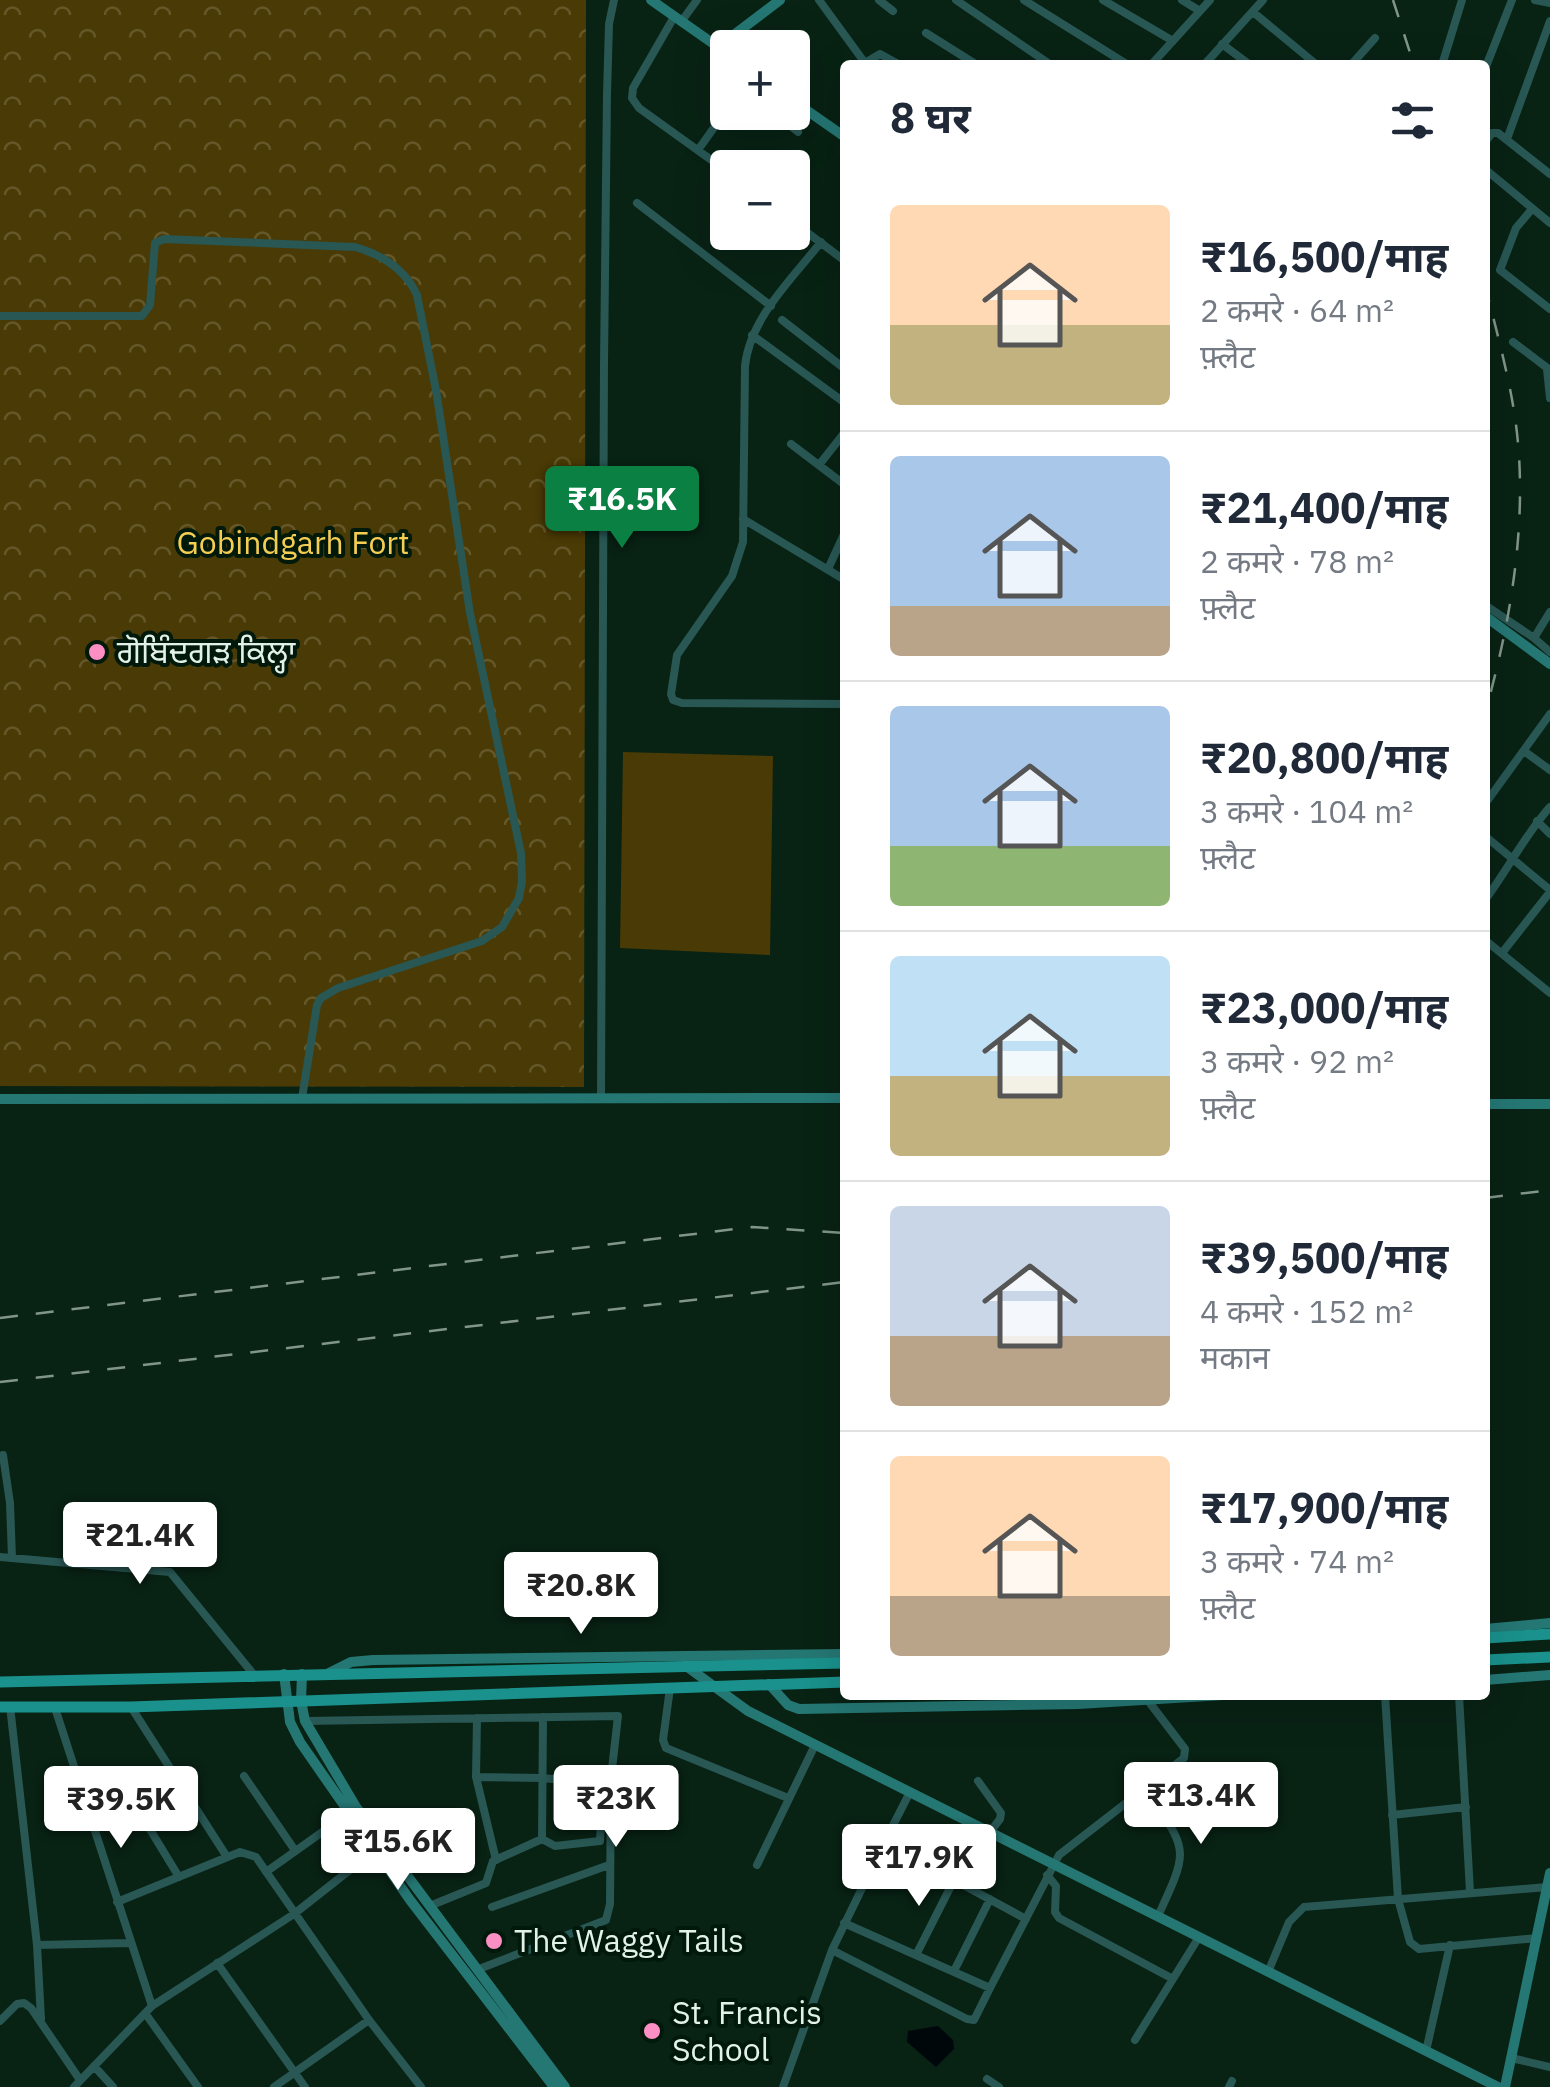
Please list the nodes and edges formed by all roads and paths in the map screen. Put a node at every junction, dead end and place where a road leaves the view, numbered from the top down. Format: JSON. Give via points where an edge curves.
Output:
{"nodes":[{"id":1,"x":614,"y":0,"type":"edge"},
{"id":2,"x":651,"y":0,"type":"edge"},
{"id":3,"x":697,"y":0,"type":"edge"},
{"id":4,"x":780,"y":0,"type":"edge"},
{"id":5,"x":819,"y":0,"type":"edge"},
{"id":6,"x":879,"y":0,"type":"edge"},
{"id":7,"x":956,"y":0,"type":"edge"},
{"id":8,"x":1024,"y":0,"type":"edge"},
{"id":9,"x":1102,"y":0,"type":"edge"},
{"id":10,"x":1182,"y":0,"type":"edge"},
{"id":11,"x":1210,"y":0,"type":"edge"},
{"id":12,"x":1263,"y":0,"type":"edge"},
{"id":13,"x":1462,"y":0,"type":"edge"},
{"id":14,"x":1512,"y":0,"type":"edge"},
{"id":15,"x":1537,"y":0,"type":"edge"},
{"id":16,"x":1550,"y":3,"type":"edge"},
{"id":17,"x":893,"y":10,"type":"dead end"},
{"id":18,"x":1200,"y":11,"type":"junction"},
{"id":19,"x":1253,"y":12,"type":"junction"},
{"id":20,"x":677,"y":20,"type":"junction"},
{"id":21,"x":1550,"y":20,"type":"edge"},
{"id":22,"x":746,"y":30,"type":"edge"},
{"id":23,"x":926,"y":33,"type":"dead end"},
{"id":24,"x":1375,"y":38,"type":"dead end"},
{"id":25,"x":1173,"y":41,"type":"junction"},
{"id":26,"x":710,"y":42,"type":"edge"},
{"id":27,"x":1222,"y":44,"type":"junction"},
{"id":28,"x":861,"y":60,"type":"edge"},
{"id":29,"x":969,"y":60,"type":"edge"},
{"id":30,"x":1045,"y":60,"type":"edge"},
{"id":31,"x":1120,"y":60,"type":"edge"},
{"id":32,"x":1156,"y":60,"type":"edge"},
{"id":33,"x":1208,"y":60,"type":"edge"},
{"id":34,"x":1243,"y":60,"type":"edge"},
{"id":35,"x":1311,"y":60,"type":"edge"},
{"id":36,"x":1355,"y":60,"type":"edge"},
{"id":37,"x":1444,"y":60,"type":"edge"},
{"id":38,"x":1489,"y":60,"type":"edge"},
{"id":39,"x":810,"y":113,"type":"edge"},
{"id":40,"x":712,"y":130,"type":"edge"},
{"id":41,"x":796,"y":130,"type":"edge"},
{"id":42,"x":798,"y":132,"type":"dead end"},
{"id":43,"x":840,"y":134,"type":"edge"},
{"id":44,"x":1490,"y":138,"type":"edge"},
{"id":45,"x":1507,"y":139,"type":"junction"},
{"id":46,"x":698,"y":150,"type":"junction"},
{"id":47,"x":710,"y":159,"type":"edge"},
{"id":48,"x":1490,"y":173,"type":"edge"},
{"id":49,"x":1550,"y":174,"type":"edge"},
{"id":50,"x":637,"y":203,"type":"dead end"},
{"id":51,"x":1532,"y":209,"type":"junction"},
{"id":52,"x":1550,"y":223,"type":"edge"},
{"id":53,"x":810,"y":234,"type":"edge"},
{"id":54,"x":820,"y":242,"type":"junction"},
{"id":55,"x":840,"y":257,"type":"edge"},
{"id":56,"x":771,"y":306,"type":"junction"},
{"id":57,"x":1550,"y":309,"type":"edge"},
{"id":58,"x":0,"y":316,"type":"edge"},
{"id":59,"x":782,"y":320,"type":"dead end"},
{"id":60,"x":752,"y":335,"type":"junction"},
{"id":61,"x":1513,"y":342,"type":"dead end"},
{"id":62,"x":840,"y":365,"type":"edge"},
{"id":63,"x":1549,"y":370,"type":"edge"},
{"id":64,"x":1550,"y":398,"type":"edge"},
{"id":65,"x":840,"y":399,"type":"edge"},
{"id":66,"x":840,"y":438,"type":"edge"},
{"id":67,"x":792,"y":444,"type":"dead end"},
{"id":68,"x":819,"y":465,"type":"junction"},
{"id":69,"x":840,"y":481,"type":"edge"},
{"id":70,"x":743,"y":520,"type":"junction"},
{"id":71,"x":840,"y":543,"type":"edge"},
{"id":72,"x":828,"y":569,"type":"junction"},
{"id":73,"x":840,"y":577,"type":"edge"},
{"id":74,"x":1490,"y":608,"type":"edge"},
{"id":75,"x":1550,"y":612,"type":"edge"},
{"id":76,"x":1490,"y":620,"type":"edge"},
{"id":77,"x":1534,"y":638,"type":"junction"},
{"id":78,"x":1550,"y":652,"type":"edge"},
{"id":79,"x":1550,"y":664,"type":"edge"},
{"id":80,"x":840,"y":704,"type":"edge"},
{"id":81,"x":1550,"y":714,"type":"edge"},
{"id":82,"x":1524,"y":751,"type":"junction"},
{"id":83,"x":1550,"y":770,"type":"edge"},
{"id":84,"x":1490,"y":797,"type":"edge"},
{"id":85,"x":1550,"y":807,"type":"edge"},
{"id":86,"x":1537,"y":821,"type":"junction"},
{"id":87,"x":1550,"y":834,"type":"edge"},
{"id":88,"x":1490,"y":840,"type":"edge"},
{"id":89,"x":1515,"y":860,"type":"junction"},
{"id":90,"x":1550,"y":891,"type":"edge"},
{"id":91,"x":1490,"y":893,"type":"edge"},
{"id":92,"x":1490,"y":944,"type":"edge"},
{"id":93,"x":1502,"y":953,"type":"junction"},
{"id":94,"x":1548,"y":988,"type":"edge"},
{"id":95,"x":302,"y":1098,"type":"junction"},
{"id":96,"x":601,"y":1098,"type":"junction"},
{"id":97,"x":840,"y":1098,"type":"edge"},
{"id":98,"x":0,"y":1099,"type":"edge"},
{"id":99,"x":1490,"y":1104,"type":"edge"},
{"id":100,"x":1550,"y":1104,"type":"edge"},
{"id":101,"x":3,"y":1455,"type":"dead end"},
{"id":102,"x":2,"y":1470,"type":"edge"},
{"id":103,"x":0,"y":1557,"type":"edge"},
{"id":104,"x":12,"y":1558,"type":"junction"},
{"id":105,"x":1550,"y":1623,"type":"edge"},
{"id":106,"x":1490,"y":1629,"type":"edge"},
{"id":107,"x":1550,"y":1634,"type":"edge"},
{"id":108,"x":1490,"y":1638,"type":"edge"},
{"id":109,"x":840,"y":1654,"type":"edge"},
{"id":110,"x":1550,"y":1657,"type":"edge"},
{"id":111,"x":1490,"y":1660,"type":"edge"},
{"id":112,"x":840,"y":1663,"type":"edge"},
{"id":113,"x":686,"y":1666,"type":"junction"},
{"id":114,"x":330,"y":1673,"type":"junction"},
{"id":115,"x":284,"y":1674,"type":"junction"},
{"id":116,"x":302,"y":1674,"type":"junction"},
{"id":117,"x":254,"y":1675,"type":"junction"},
{"id":118,"x":1550,"y":1675,"type":"edge"},
{"id":119,"x":1490,"y":1680,"type":"edge"},
{"id":120,"x":0,"y":1682,"type":"edge"},
{"id":121,"x":840,"y":1682,"type":"edge"},
{"id":122,"x":769,"y":1684,"type":"junction"},
{"id":123,"x":710,"y":1686,"type":"junction"},
{"id":124,"x":670,"y":1688,"type":"junction"},
{"id":125,"x":1103,"y":1700,"type":"edge"},
{"id":126,"x":1147,"y":1700,"type":"edge"},
{"id":127,"x":1386,"y":1700,"type":"edge"},
{"id":128,"x":1460,"y":1700,"type":"edge"},
{"id":129,"x":286,"y":1701,"type":"junction"},
{"id":130,"x":301,"y":1701,"type":"junction"},
{"id":131,"x":5,"y":1706,"type":"edge"},
{"id":132,"x":131,"y":1707,"type":"junction"},
{"id":133,"x":55,"y":1708,"type":"junction"},
{"id":134,"x":543,"y":1717,"type":"junction"},
{"id":135,"x":477,"y":1718,"type":"junction"},
{"id":136,"x":305,"y":1721,"type":"junction"},
{"id":137,"x":815,"y":1745,"type":"junction"},
{"id":138,"x":244,"y":1776,"type":"dead end"},
{"id":139,"x":476,"y":1777,"type":"junction"},
{"id":140,"x":542,"y":1778,"type":"junction"},
{"id":141,"x":978,"y":1782,"type":"dead end"},
{"id":142,"x":1145,"y":1788,"type":"junction"},
{"id":143,"x":910,"y":1792,"type":"junction"},
{"id":144,"x":129,"y":1794,"type":"dead end"},
{"id":145,"x":788,"y":1798,"type":"junction"},
{"id":146,"x":1466,"y":1807,"type":"junction"},
{"id":147,"x":349,"y":1814,"type":"junction"},
{"id":148,"x":1392,"y":1815,"type":"junction"},
{"id":149,"x":985,"y":1830,"type":"junction"},
{"id":150,"x":542,"y":1839,"type":"junction"},
{"id":151,"x":884,"y":1842,"type":"junction"},
{"id":152,"x":380,"y":1847,"type":"junction"},
{"id":153,"x":294,"y":1849,"type":"junction"},
{"id":154,"x":227,"y":1857,"type":"junction"},
{"id":155,"x":496,"y":1860,"type":"junction"},
{"id":156,"x":1053,"y":1863,"type":"junction"},
{"id":157,"x":610,"y":1865,"type":"junction"},
{"id":158,"x":757,"y":1865,"type":"dead end"},
{"id":159,"x":266,"y":1872,"type":"junction"},
{"id":160,"x":1550,"y":1873,"type":"edge"},
{"id":161,"x":1047,"y":1876,"type":"junction"},
{"id":162,"x":178,"y":1877,"type":"junction"},
{"id":163,"x":954,"y":1880,"type":"junction"},
{"id":164,"x":1547,"y":1888,"type":"junction"},
{"id":165,"x":1470,"y":1892,"type":"junction"},
{"id":166,"x":990,"y":1899,"type":"junction"},
{"id":167,"x":1398,"y":1899,"type":"junction"},
{"id":168,"x":118,"y":1902,"type":"junction"},
{"id":169,"x":432,"y":1905,"type":"junction"},
{"id":170,"x":492,"y":1907,"type":"dead end"},
{"id":171,"x":294,"y":1914,"type":"junction"},
{"id":172,"x":1158,"y":1916,"type":"junction"},
{"id":173,"x":1026,"y":1919,"type":"junction"},
{"id":174,"x":844,"y":1923,"type":"junction"},
{"id":175,"x":1198,"y":1937,"type":"junction"},
{"id":176,"x":1536,"y":1938,"type":"junction"},
{"id":177,"x":129,"y":1942,"type":"junction"},
{"id":178,"x":37,"y":1945,"type":"junction"},
{"id":179,"x":1450,"y":1945,"type":"junction"},
{"id":180,"x":832,"y":1950,"type":"junction"},
{"id":181,"x":916,"y":1955,"type":"junction"},
{"id":182,"x":217,"y":1964,"type":"junction"},
{"id":183,"x":480,"y":1969,"type":"junction"},
{"id":184,"x":954,"y":1972,"type":"junction"},
{"id":185,"x":1268,"y":1972,"type":"junction"},
{"id":186,"x":1173,"y":1979,"type":"junction"},
{"id":187,"x":990,"y":1988,"type":"junction"},
{"id":188,"x":148,"y":2009,"type":"junction"},
{"id":189,"x":41,"y":2019,"type":"junction"},
{"id":190,"x":370,"y":2020,"type":"junction"},
{"id":191,"x":0,"y":2021,"type":"edge"},
{"id":192,"x":1136,"y":2040,"type":"dead end"},
{"id":193,"x":1426,"y":2051,"type":"junction"},
{"id":194,"x":1511,"y":2058,"type":"junction"},
{"id":195,"x":94,"y":2066,"type":"junction"},
{"id":196,"x":1550,"y":2068,"type":"edge"},
{"id":197,"x":294,"y":2074,"type":"junction"},
{"id":198,"x":987,"y":2079,"type":"dead end"},
{"id":199,"x":77,"y":2083,"type":"edge"},
{"id":200,"x":114,"y":2087,"type":"edge"},
{"id":201,"x":198,"y":2087,"type":"edge"},
{"id":202,"x":274,"y":2087,"type":"edge"},
{"id":203,"x":305,"y":2087,"type":"edge"},
{"id":204,"x":421,"y":2087,"type":"edge"},
{"id":205,"x":554,"y":2087,"type":"edge"},
{"id":206,"x":565,"y":2087,"type":"edge"},
{"id":207,"x":783,"y":2087,"type":"edge"},
{"id":208,"x":999,"y":2087,"type":"edge"},
{"id":209,"x":1501,"y":2087,"type":"edge"}],
"edges":[{"from":1,"to":96,"type":"street","via":[[605,229]]},
{"from":2,"to":20,"type":"main road"},
{"from":3,"to":20,"type":"street"},
{"from":4,"to":22,"type":"main road"},
{"from":5,"to":28,"type":"street"},
{"from":6,"to":17,"type":"street"},
{"from":7,"to":30,"type":"street"},
{"from":8,"to":31,"type":"street"},
{"from":9,"to":25,"type":"street"},
{"from":10,"to":18,"type":"street"},
{"from":11,"to":18,"type":"street"},
{"from":12,"to":19,"type":"street"},
{"from":13,"to":37,"type":"street"},
{"from":14,"to":38,"type":"street"},
{"from":15,"to":16,"type":"street"},
{"from":18,"to":25,"type":"street"},
{"from":19,"to":27,"type":"street"},
{"from":19,"to":35,"type":"street"},
{"from":20,"to":26,"type":"main road"},
{"from":20,"to":46,"type":"street","via":[[632,98]]},
{"from":21,"to":45,"type":"street"},
{"from":23,"to":29,"type":"street"},
{"from":24,"to":36,"type":"street"},
{"from":25,"to":32,"type":"street"},
{"from":27,"to":33,"type":"street"},
{"from":27,"to":34,"type":"street"},
{"from":39,"to":43,"type":"main road"},
{"from":40,"to":46,"type":"street"},
{"from":41,"to":42,"type":"street"},
{"from":44,"to":45,"type":"street"},
{"from":45,"to":49,"type":"street"},
{"from":46,"to":47,"type":"street"},
{"from":48,"to":51,"type":"street"},
{"from":50,"to":56,"type":"street"},
{"from":51,"to":52,"type":"street"},
{"from":51,"to":57,"type":"street","via":[[1516,228],[1500,270]]},
{"from":53,"to":54,"type":"street"},
{"from":54,"to":55,"type":"street"},
{"from":54,"to":56,"type":"street"},
{"from":56,"to":60,"type":"street"},
{"from":58,"to":95,"type":"street","via":[[142,316],[150,305],[156,243],[164,239],[356,248],[395,266],[412,283],[522,881],[510,917],[482,941],[321,998]]},
{"from":59,"to":62,"type":"street"},
{"from":60,"to":65,"type":"street"},
{"from":60,"to":70,"type":"street","via":[[745,366]]},
{"from":61,"to":63,"type":"street"},
{"from":63,"to":64,"type":"street"},
{"from":66,"to":68,"type":"street"},
{"from":67,"to":68,"type":"street"},
{"from":68,"to":69,"type":"street"},
{"from":70,"to":72,"type":"street"},
{"from":70,"to":80,"type":"street","via":[[732,576],[676,656],[673,700]]},
{"from":71,"to":72,"type":"street"},
{"from":72,"to":73,"type":"street"},
{"from":74,"to":77,"type":"street"},
{"from":75,"to":77,"type":"street"},
{"from":76,"to":79,"type":"main road","bridge":true},
{"from":77,"to":78,"type":"street"},
{"from":81,"to":82,"type":"street"},
{"from":82,"to":83,"type":"street"},
{"from":82,"to":84,"type":"street"},
{"from":85,"to":86,"type":"street"},
{"from":86,"to":87,"type":"street"},
{"from":86,"to":89,"type":"street"},
{"from":88,"to":89,"type":"street"},
{"from":89,"to":90,"type":"street"},
{"from":89,"to":91,"type":"street"},
{"from":90,"to":93,"type":"street"},
{"from":92,"to":93,"type":"street"},
{"from":93,"to":94,"type":"street"},
{"from":95,"to":96,"type":"main road"},
{"from":95,"to":98,"type":"main road"},
{"from":96,"to":97,"type":"main road"},
{"from":99,"to":100,"type":"main road"},
{"from":101,"to":102,"type":"street"},
{"from":102,"to":104,"type":"street"},
{"from":103,"to":104,"type":"street"},
{"from":104,"to":117,"type":"street","via":[[170,1572]]},
{"from":105,"to":106,"type":"main road"},
{"from":107,"to":108,"type":"main road"},
{"from":109,"to":114,"type":"main road","via":[[373,1660]]},
{"from":110,"to":111,"type":"main road"},
{"from":112,"to":113,"type":"main road"},
{"from":113,"to":114,"type":"main road"},
{"from":113,"to":123,"type":"main road"},
{"from":114,"to":116,"type":"main road"},
{"from":115,"to":116,"type":"main road"},
{"from":115,"to":117,"type":"main road"},
{"from":115,"to":129,"type":"main road"},
{"from":116,"to":130,"type":"main road"},
{"from":117,"to":120,"type":"main road"},
{"from":118,"to":119,"type":"main road"},
{"from":121,"to":122,"type":"main road"},
{"from":122,"to":123,"type":"main road"},
{"from":122,"to":125,"type":"main road","via":[[799,1709]]},
{"from":123,"to":124,"type":"main road"},
{"from":123,"to":137,"type":"main road"},
{"from":124,"to":130,"type":"main road"},
{"from":124,"to":145,"type":"street","via":[[666,1748]]},
{"from":126,"to":142,"type":"street","via":[[1185,1752]]},
{"from":127,"to":148,"type":"street"},
{"from":128,"to":146,"type":"street"},
{"from":129,"to":130,"type":"main road"},
{"from":129,"to":132,"type":"main road"},
{"from":129,"to":147,"type":"main road","via":[[300,1742]]},
{"from":130,"to":136,"type":"main road"},
{"from":131,"to":133,"type":"main road"},
{"from":131,"to":178,"type":"street"},
{"from":132,"to":133,"type":"main road"},
{"from":132,"to":154,"type":"street"},
{"from":133,"to":168,"type":"street"},
{"from":134,"to":135,"type":"street"},
{"from":134,"to":140,"type":"street"},
{"from":134,"to":157,"type":"street","via":[[618,1716]]},
{"from":135,"to":136,"type":"street"},
{"from":135,"to":139,"type":"street"},
{"from":136,"to":152,"type":"main road"},
{"from":137,"to":143,"type":"main road"},
{"from":137,"to":145,"type":"street"},
{"from":138,"to":153,"type":"street"},
{"from":139,"to":140,"type":"street"},
{"from":139,"to":155,"type":"street"},
{"from":140,"to":150,"type":"street"},
{"from":140,"to":150,"type":"street","via":[[603,1786],[598,1843],[555,1846]]},
{"from":141,"to":149,"type":"street","via":[[1000,1813]]},
{"from":142,"to":156,"type":"street"},
{"from":142,"to":172,"type":"street","via":[[1182,1850]]},
{"from":143,"to":149,"type":"main road"},
{"from":143,"to":151,"type":"street"},
{"from":144,"to":162,"type":"street"},
{"from":145,"to":158,"type":"street"},
{"from":146,"to":148,"type":"street"},
{"from":146,"to":165,"type":"street"},
{"from":147,"to":152,"type":"main road"},
{"from":147,"to":153,"type":"street"},
{"from":148,"to":167,"type":"street"},
{"from":149,"to":156,"type":"main road"},
{"from":149,"to":163,"type":"street"},
{"from":150,"to":155,"type":"street"},
{"from":151,"to":163,"type":"street"},
{"from":151,"to":174,"type":"street"},
{"from":152,"to":169,"type":"main road"},
{"from":152,"to":171,"type":"street"},
{"from":152,"to":205,"type":"main road"},
{"from":153,"to":159,"type":"street"},
{"from":154,"to":159,"type":"street","via":[[246,1852]]},
{"from":154,"to":162,"type":"street"},
{"from":155,"to":169,"type":"street","via":[[486,1883]]},
{"from":156,"to":161,"type":"street"},
{"from":156,"to":172,"type":"main road"},
{"from":157,"to":170,"type":"street"},
{"from":157,"to":183,"type":"street","via":[[604,1922]]},
{"from":159,"to":171,"type":"street"},
{"from":160,"to":164,"type":"main road"},
{"from":161,"to":173,"type":"street"},
{"from":161,"to":186,"type":"street","via":[[1056,1886],[1059,1918]]},
{"from":162,"to":168,"type":"street"},
{"from":163,"to":166,"type":"street"},
{"from":163,"to":181,"type":"street"},
{"from":164,"to":165,"type":"street"},
{"from":164,"to":176,"type":"main road"},
{"from":165,"to":167,"type":"street"},
{"from":166,"to":173,"type":"street"},
{"from":166,"to":184,"type":"street"},
{"from":167,"to":179,"type":"street","via":[[1412,1946]]},
{"from":167,"to":185,"type":"street","via":[[1304,1907],[1289,1922]]},
{"from":168,"to":177,"type":"street"},
{"from":169,"to":183,"type":"main road"},
{"from":171,"to":182,"type":"street"},
{"from":171,"to":190,"type":"street"},
{"from":172,"to":175,"type":"main road"},
{"from":173,"to":187,"type":"street"},
{"from":174,"to":180,"type":"street"},
{"from":174,"to":181,"type":"street"},
{"from":175,"to":185,"type":"main road"},
{"from":175,"to":186,"type":"street"},
{"from":176,"to":179,"type":"street"},
{"from":176,"to":194,"type":"main road"},
{"from":177,"to":178,"type":"street"},
{"from":177,"to":188,"type":"street"},
{"from":178,"to":189,"type":"street"},
{"from":179,"to":193,"type":"street"},
{"from":180,"to":187,"type":"street","via":[[967,2019],[976,2019]]},
{"from":180,"to":207,"type":"street"},
{"from":181,"to":184,"type":"street"},
{"from":182,"to":188,"type":"street"},
{"from":182,"to":197,"type":"street"},
{"from":183,"to":206,"type":"main road"},
{"from":184,"to":187,"type":"street"},
{"from":185,"to":193,"type":"main road"},
{"from":186,"to":192,"type":"street"},
{"from":188,"to":195,"type":"street"},
{"from":188,"to":201,"type":"street"},
{"from":189,"to":191,"type":"street","via":[[20,2003]]},
{"from":189,"to":199,"type":"street"},
{"from":190,"to":197,"type":"street"},
{"from":190,"to":204,"type":"street"},
{"from":193,"to":209,"type":"main road"},
{"from":194,"to":196,"type":"street"},
{"from":194,"to":209,"type":"main road"},
{"from":195,"to":199,"type":"street"},
{"from":195,"to":200,"type":"street"},
{"from":197,"to":202,"type":"street"},
{"from":197,"to":203,"type":"street"},
{"from":198,"to":208,"type":"street"}]}
